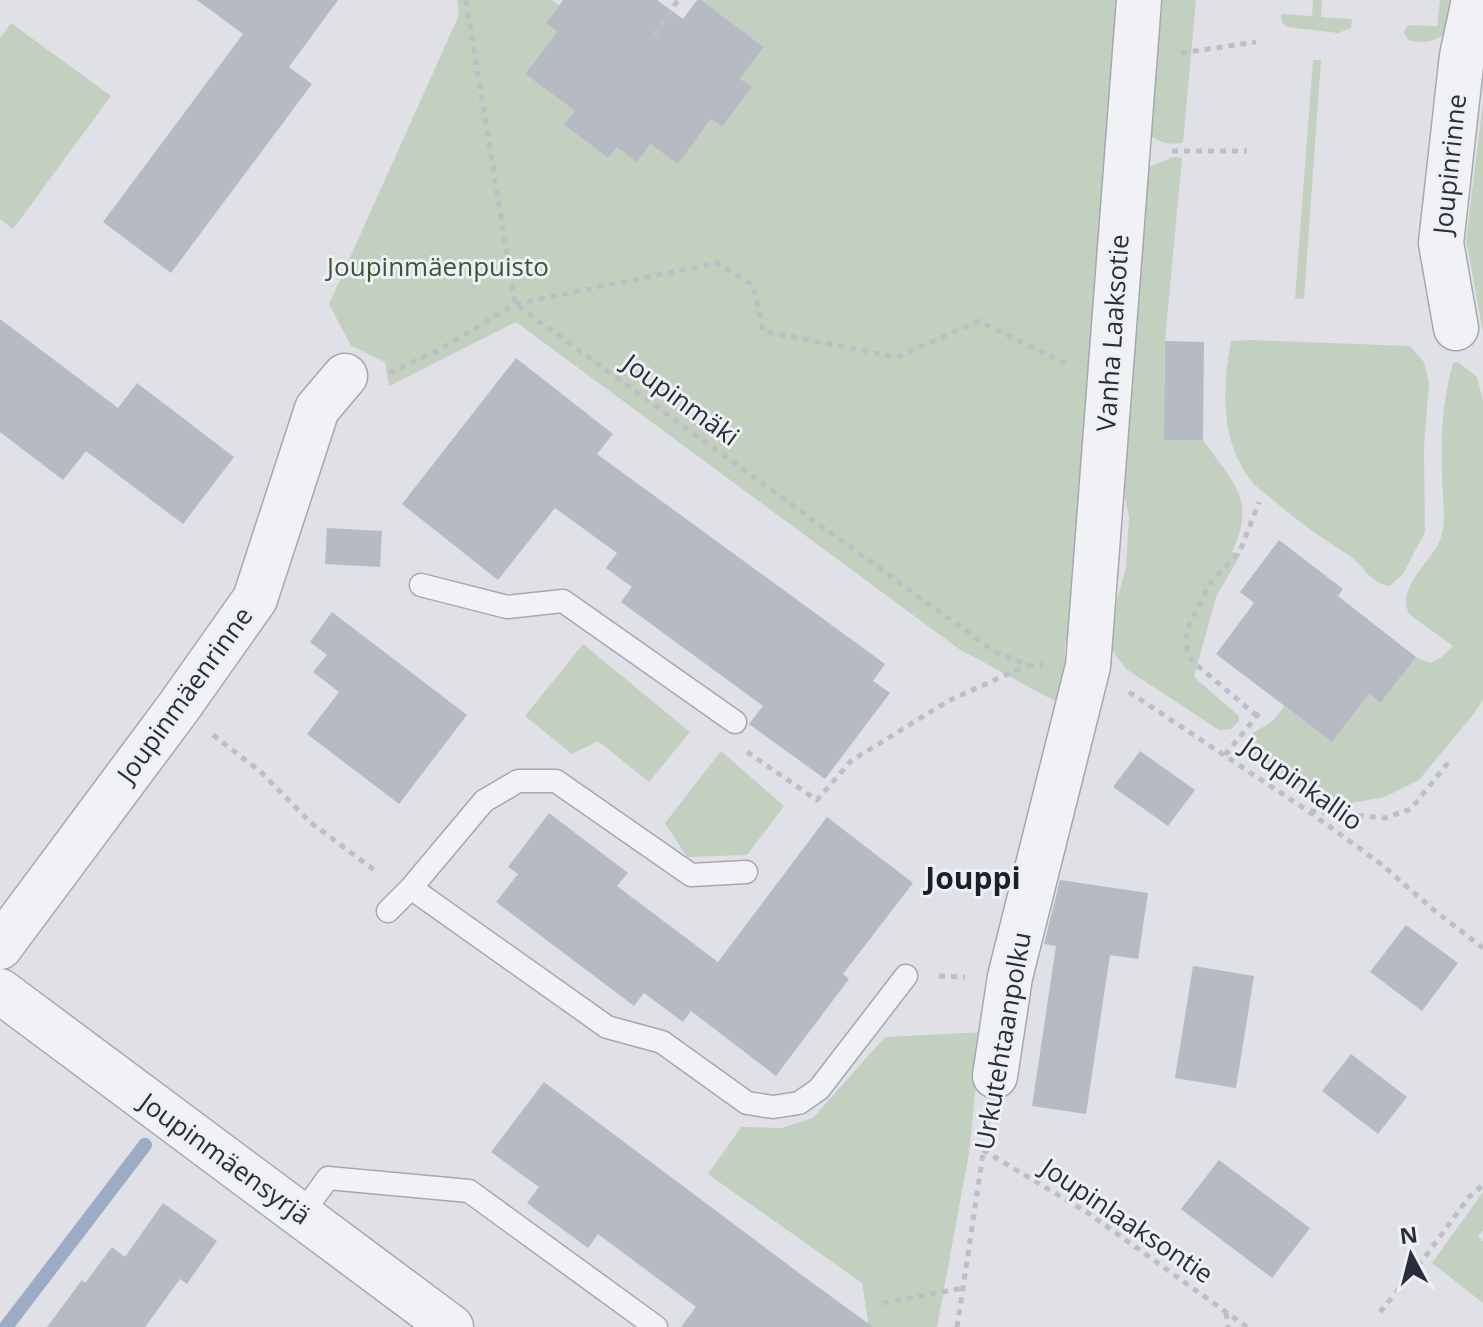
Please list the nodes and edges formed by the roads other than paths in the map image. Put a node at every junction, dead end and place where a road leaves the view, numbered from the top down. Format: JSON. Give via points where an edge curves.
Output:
{"nodes":[{"id":1,"x":1139,"y":0,"type":"edge"},
{"id":2,"x":1474,"y":0,"type":"edge"},
{"id":3,"x":1456,"y":328,"type":"dead end"},
{"id":4,"x":345,"y":376,"type":"road end"},
{"id":5,"x":421,"y":585,"type":"dead end"},
{"id":6,"x":1088,"y":666,"type":"joint"},
{"id":7,"x":735,"y":722,"type":"road end"},
{"id":8,"x":746,"y":872,"type":"dead end"},
{"id":9,"x":411,"y":888,"type":"junction"},
{"id":10,"x":388,"y":911,"type":"dead end"},
{"id":11,"x":0,"y":947,"type":"edge"},
{"id":12,"x":906,"y":976,"type":"road end"},
{"id":13,"x":0,"y":991,"type":"edge"},
{"id":14,"x":995,"y":1076,"type":"road end"},
{"id":15,"x":301,"y":1215,"type":"junction"},
{"id":16,"x":451,"y":1327,"type":"edge"},
{"id":17,"x":656,"y":1327,"type":"edge"}],
"edges":[{"from":1,"to":6,"type":"street","name":"Vanha Laaksotie"},
{"from":2,"to":3,"type":"street","name":"Joupinrinne","via":[[1462,56],[1441,243]]},
{"from":4,"to":11,"type":"street","name":"Joupinmäenrinne","via":[[317,409],[255,599]]},
{"from":5,"to":7,"type":"lane","via":[[507,607],[563,601]]},
{"from":6,"to":14,"type":"street","name":"Urkutehtaanpolku","via":[[1010,977]]},
{"from":8,"to":9,"type":"lane","via":[[691,875],[556,781],[518,781],[484,801]]},
{"from":9,"to":10,"type":"lane"},
{"from":9,"to":12,"type":"lane","via":[[607,1027],[662,1042],[747,1103],[799,1103],[819,1089]]},
{"from":13,"to":15,"type":"street","name":"Joupinmäensyrjä"},
{"from":15,"to":16,"type":"street","name":"Joupinmäensyrjä"},
{"from":15,"to":17,"type":"lane","via":[[328,1178],[469,1191]]}]}
